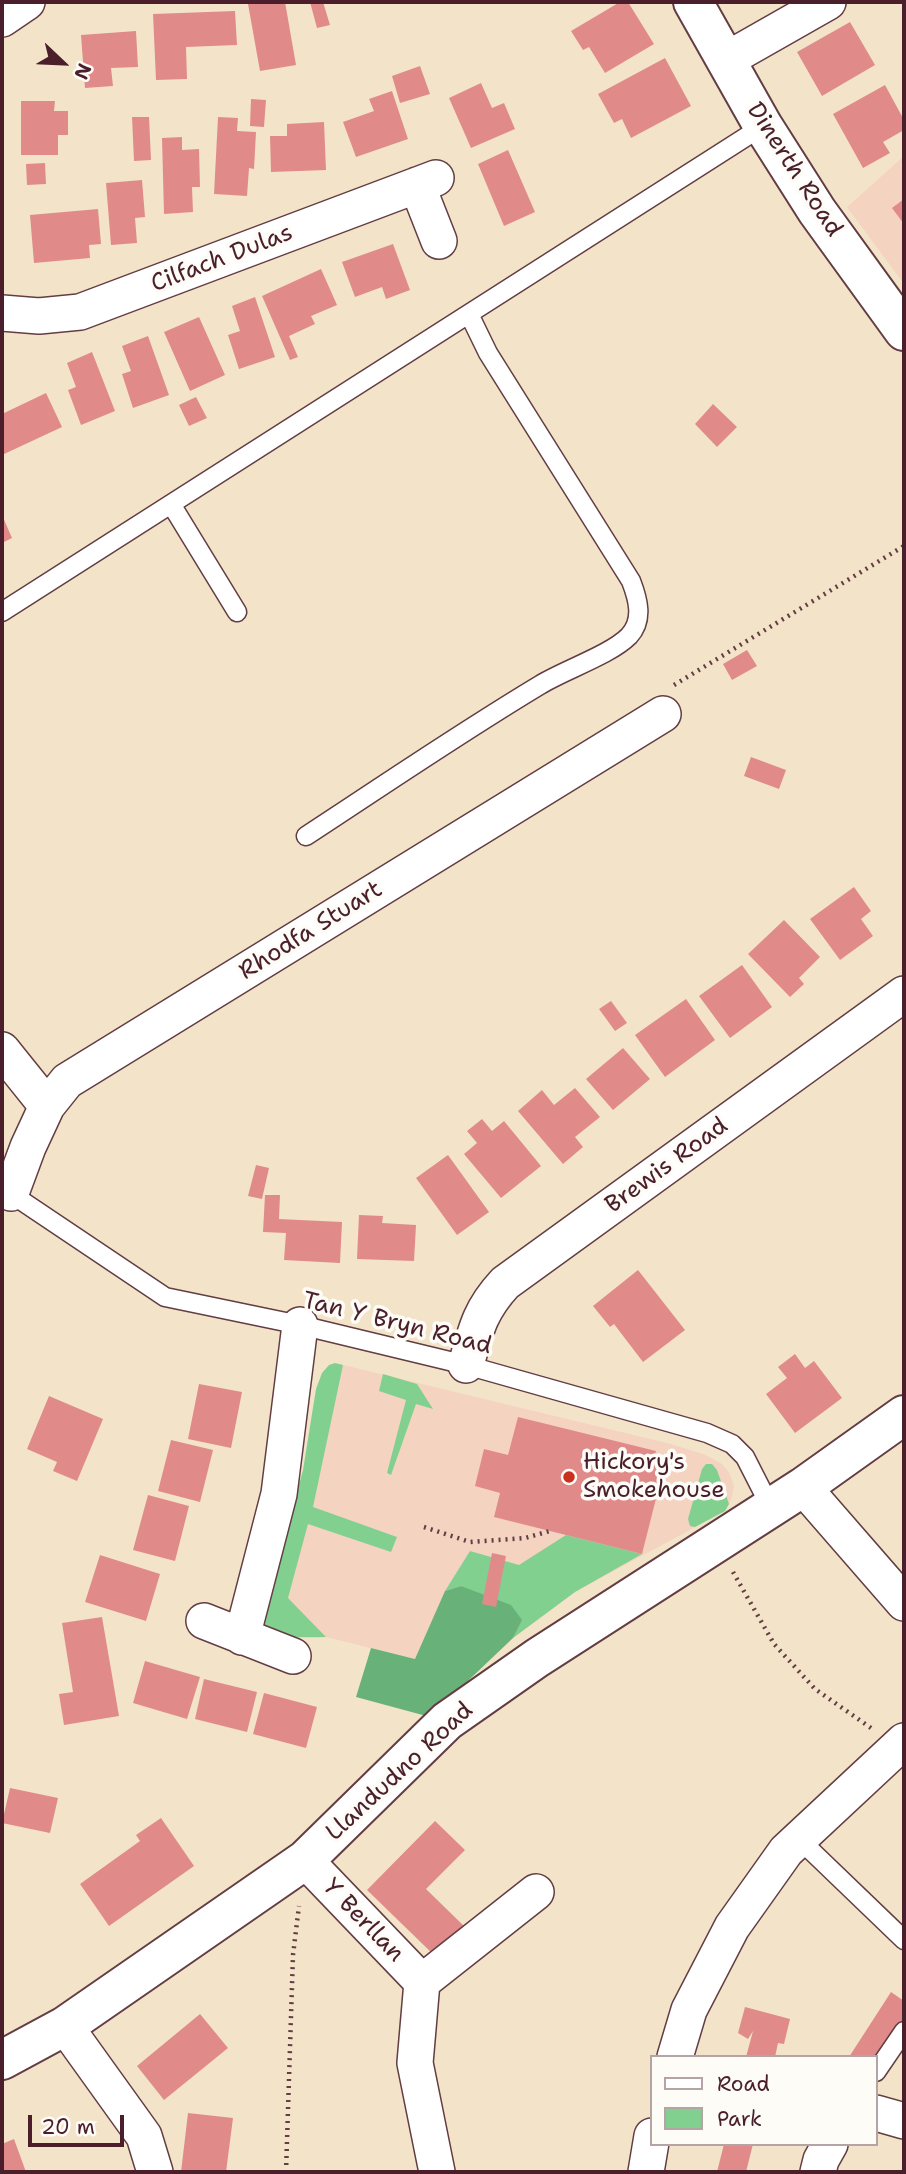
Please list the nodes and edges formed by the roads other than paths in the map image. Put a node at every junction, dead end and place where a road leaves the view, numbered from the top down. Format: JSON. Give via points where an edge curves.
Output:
{"nodes":[{"id":1,"x":27,"y":2,"type":"edge"},
{"id":2,"x":693,"y":2,"type":"edge"},
{"id":3,"x":828,"y":2,"type":"edge"},
{"id":4,"x":2,"y":19,"type":"edge"},
{"id":5,"x":726,"y":60,"type":"junction"},
{"id":6,"x":763,"y":126,"type":"junction"},
{"id":7,"x":439,"y":241,"type":"dead end"},
{"id":8,"x":2,"y":313,"type":"edge"},
{"id":9,"x":469,"y":314,"type":"junction"},
{"id":10,"x":904,"y":331,"type":"edge"},
{"id":11,"x":171,"y":504,"type":"junction"},
{"id":12,"x":2,"y":612,"type":"edge"},
{"id":13,"x":237,"y":612,"type":"dead end"},
{"id":14,"x":663,"y":714,"type":"road end"},
{"id":15,"x":306,"y":836,"type":"dead end"},
{"id":16,"x":904,"y":994,"type":"edge"},
{"id":17,"x":2,"y":1051,"type":"edge"},
{"id":18,"x":47,"y":1106,"type":"junction"},
{"id":19,"x":6,"y":1190,"type":"edge"},
{"id":20,"x":300,"y":1325,"type":"junction"},
{"id":21,"x":466,"y":1365,"type":"junction"},
{"id":22,"x":904,"y":1415,"type":"edge"},
{"id":23,"x":803,"y":1487,"type":"junction"},
{"id":24,"x":770,"y":1506,"type":"junction"},
{"id":25,"x":904,"y":1603,"type":"edge"},
{"id":26,"x":204,"y":1621,"type":"dead end"},
{"id":27,"x":242,"y":1637,"type":"junction"},
{"id":28,"x":293,"y":1656,"type":"dead end"},
{"id":29,"x":901,"y":1744,"type":"edge"},
{"id":30,"x":799,"y":1839,"type":"junction"},
{"id":31,"x":304,"y":1860,"type":"junction"},
{"id":32,"x":536,"y":1892,"type":"dead end"},
{"id":33,"x":904,"y":1940,"type":"edge"},
{"id":34,"x":422,"y":1982,"type":"junction"},
{"id":35,"x":65,"y":2026,"type":"junction"},
{"id":36,"x":904,"y":2031,"type":"edge"},
{"id":37,"x":676,"y":2055,"type":"edge"},
{"id":38,"x":2,"y":2060,"type":"edge"},
{"id":39,"x":878,"y":2069,"type":"edge"},
{"id":40,"x":878,"y":2114,"type":"edge"},
{"id":41,"x":904,"y":2121,"type":"edge"},
{"id":42,"x":650,"y":2146,"type":"edge"},
{"id":43,"x":829,"y":2146,"type":"edge"},
{"id":44,"x":155,"y":2172,"type":"edge"},
{"id":45,"x":437,"y":2172,"type":"edge"},
{"id":46,"x":646,"y":2172,"type":"edge"},
{"id":47,"x":818,"y":2172,"type":"edge"}],
"edges":[{"from":1,"to":4,"type":"street"},
{"from":2,"to":5,"type":"main road","name":"Dinerth Road"},
{"from":3,"to":5,"type":"street"},
{"from":5,"to":6,"type":"main road","name":"Dinerth Road"},
{"from":6,"to":9,"type":"lane"},
{"from":6,"to":10,"type":"main road","name":"Dinerth Road","via":[[817,211]]},
{"from":7,"to":8,"type":"street","name":"Cilfach Dulas","via":[[427,181],[80,312]]},
{"from":9,"to":11,"type":"lane"},
{"from":9,"to":15,"type":"lane","via":[[488,353],[631,581],[639,600],[638,616],[631,634],[620,644],[551,678],[474,725]]},
{"from":11,"to":12,"type":"lane"},
{"from":11,"to":13,"type":"lane"},
{"from":14,"to":18,"type":"street","name":"Rhodfa Stuart","via":[[67,1081]]},
{"from":16,"to":21,"type":"street","name":"Brewis Road","via":[[505,1283],[480,1315]]},
{"from":17,"to":18,"type":"street"},
{"from":18,"to":19,"type":"street","name":"Rhodfa Stuart"},
{"from":19,"to":20,"type":"lane","name":"Tan Y Bryn Road","via":[[165,1297]]},
{"from":20,"to":21,"type":"lane","name":"Tan Y Bryn Road"},
{"from":20,"to":27,"type":"street","via":[[279,1494]]},
{"from":21,"to":24,"type":"lane","name":"Tan Y Bryn Road","via":[[732,1444],[745,1457]]},
{"from":22,"to":23,"type":"main road","name":"Llandudno Road"},
{"from":23,"to":24,"type":"main road","name":"Llandudno Road"},
{"from":23,"to":25,"type":"street"},
{"from":24,"to":31,"type":"main road","name":"Llandudno Road","via":[[447,1721]]},
{"from":26,"to":27,"type":"street"},
{"from":27,"to":28,"type":"street"},
{"from":29,"to":30,"type":"street"},
{"from":30,"to":33,"type":"lane"},
{"from":30,"to":37,"type":"street","via":[[732,1927],[689,2010]]},
{"from":31,"to":34,"type":"street","name":"Y Berllan"},
{"from":31,"to":35,"type":"main road","name":"Llandudno Road"},
{"from":32,"to":34,"type":"street","name":"Y Berllan"},
{"from":34,"to":45,"type":"street","name":"Y Berllan","via":[[415,2063]]},
{"from":35,"to":38,"type":"main road","name":"Llandudno Road"},
{"from":35,"to":44,"type":"street","via":[[144,2136]]},
{"from":36,"to":39,"type":"lane"},
{"from":40,"to":41,"type":"street"},
{"from":42,"to":46,"type":"street"},
{"from":43,"to":47,"type":"street"}]}
